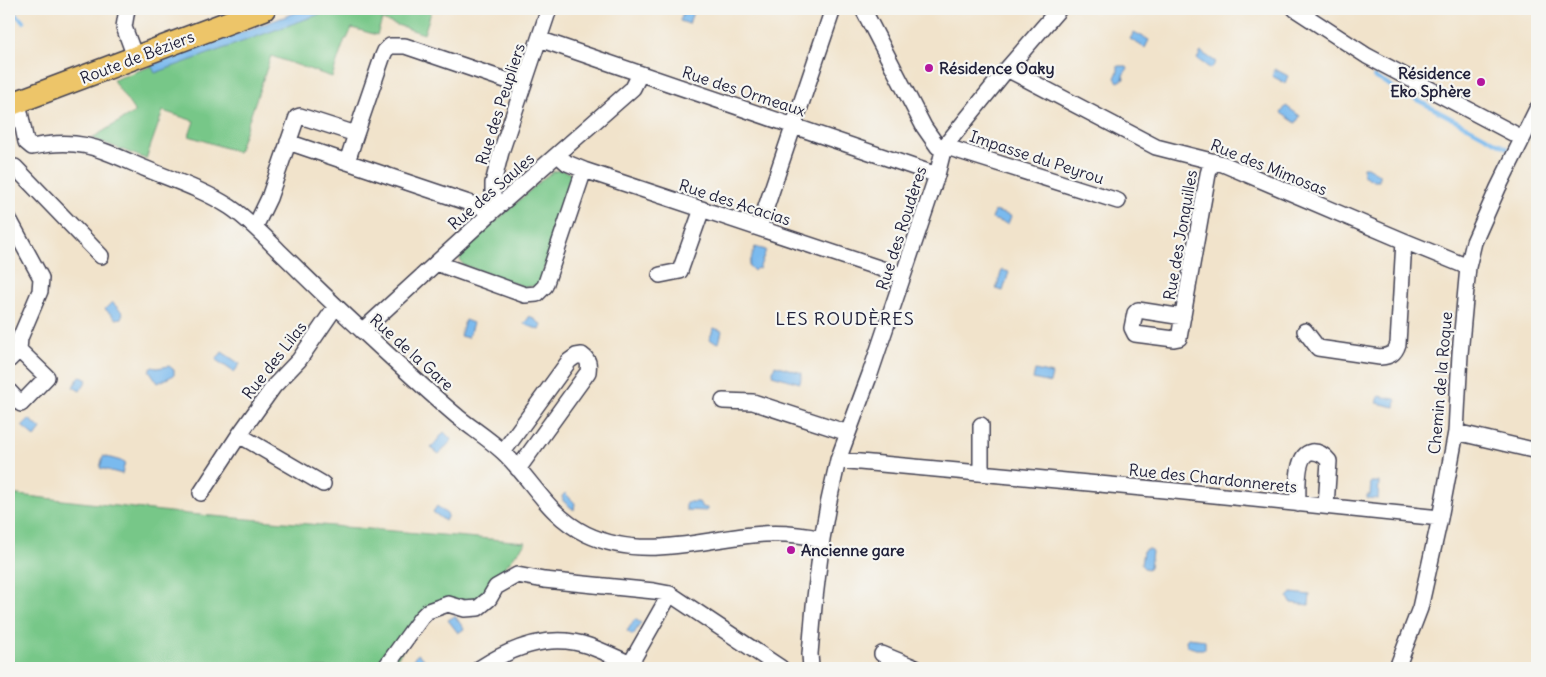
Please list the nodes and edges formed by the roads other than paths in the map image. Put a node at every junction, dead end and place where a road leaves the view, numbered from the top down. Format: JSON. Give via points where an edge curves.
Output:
{"nodes":[{"id":1,"x":127,"y":9,"type":"edge"},
{"id":2,"x":264,"y":9,"type":"edge"},
{"id":3,"x":549,"y":9,"type":"edge"},
{"id":4,"x":833,"y":9,"type":"edge"},
{"id":5,"x":863,"y":9,"type":"edge"},
{"id":6,"x":1059,"y":9,"type":"edge"},
{"id":7,"x":1295,"y":9,"type":"edge"},
{"id":8,"x":539,"y":39,"type":"junction"},
{"id":9,"x":135,"y":57,"type":"junction"},
{"id":10,"x":1007,"y":69,"type":"junction"},
{"id":11,"x":640,"y":74,"type":"junction"},
{"id":12,"x":523,"y":86,"type":"junction"},
{"id":13,"x":13,"y":103,"type":"edge"},
{"id":14,"x":1537,"y":110,"type":"edge"},
{"id":15,"x":794,"y":125,"type":"junction"},
{"id":16,"x":356,"y":134,"type":"junction"},
{"id":17,"x":1522,"y":138,"type":"junction"},
{"id":18,"x":288,"y":142,"type":"junction"},
{"id":19,"x":944,"y":147,"type":"junction"},
{"id":20,"x":32,"y":148,"type":"junction"},
{"id":21,"x":558,"y":155,"type":"junction"},
{"id":22,"x":1212,"y":161,"type":"junction"},
{"id":23,"x":347,"y":162,"type":"junction"},
{"id":24,"x":12,"y":168,"type":"edge"},
{"id":25,"x":584,"y":170,"type":"junction"},
{"id":26,"x":937,"y":174,"type":"junction"},
{"id":27,"x":1118,"y":201,"type":"dead end"},
{"id":28,"x":702,"y":209,"type":"junction"},
{"id":29,"x":493,"y":211,"type":"junction"},
{"id":30,"x":9,"y":219,"type":"edge"},
{"id":31,"x":255,"y":228,"type":"junction"},
{"id":32,"x":759,"y":228,"type":"junction"},
{"id":33,"x":1404,"y":241,"type":"junction"},
{"id":34,"x":101,"y":256,"type":"dead end"},
{"id":35,"x":436,"y":263,"type":"junction"},
{"id":36,"x":1468,"y":267,"type":"junction"},
{"id":37,"x":660,"y":276,"type":"dead end"},
{"id":38,"x":903,"y":276,"type":"junction"},
{"id":39,"x":336,"y":306,"type":"junction"},
{"id":40,"x":1183,"y":317,"type":"dead end"},
{"id":41,"x":362,"y":331,"type":"junction"},
{"id":42,"x":1305,"y":332,"type":"dead end"},
{"id":43,"x":14,"y":355,"type":"edge"},
{"id":44,"x":9,"y":391,"type":"edge"},
{"id":45,"x":723,"y":402,"type":"dead end"},
{"id":46,"x":981,"y":425,"type":"dead end"},
{"id":47,"x":1456,"y":432,"type":"junction"},
{"id":48,"x":848,"y":433,"type":"junction"},
{"id":49,"x":239,"y":435,"type":"junction"},
{"id":50,"x":1537,"y":451,"type":"edge"},
{"id":51,"x":503,"y":452,"type":"junction"},
{"id":52,"x":838,"y":460,"type":"junction"},
{"id":53,"x":518,"y":469,"type":"junction"},
{"id":54,"x":981,"y":473,"type":"junction"},
{"id":55,"x":323,"y":484,"type":"dead end"},
{"id":56,"x":201,"y":493,"type":"dead end"},
{"id":57,"x":1298,"y":504,"type":"junction"},
{"id":58,"x":1326,"y":506,"type":"junction"},
{"id":59,"x":1440,"y":518,"type":"junction"},
{"id":60,"x":822,"y":539,"type":"junction"},
{"id":61,"x":670,"y":594,"type":"junction"},
{"id":62,"x":882,"y":654,"type":"dead end"},
{"id":63,"x":629,"y":666,"type":"edge"},
{"id":64,"x":385,"y":668,"type":"edge"},
{"id":65,"x":480,"y":668,"type":"edge"},
{"id":66,"x":781,"y":668,"type":"edge"},
{"id":67,"x":811,"y":668,"type":"edge"},
{"id":68,"x":916,"y":668,"type":"edge"},
{"id":69,"x":1397,"y":668,"type":"edge"}],
"edges":[{"from":1,"to":9,"type":"street","via":[[124,27]]},
{"from":2,"to":9,"type":"main road","name":"Route de Béziers"},
{"from":3,"to":8,"type":"street","name":"Rue des Peupliers"},
{"from":4,"to":15,"type":"street"},
{"from":5,"to":19,"type":"street","via":[[924,127],[938,147]]},
{"from":6,"to":10,"type":"street","name":"Rue des Roudères"},
{"from":7,"to":17,"type":"street","via":[[1367,56]]},
{"from":8,"to":11,"type":"street","name":"Rue des Ormeaux"},
{"from":8,"to":12,"type":"street","name":"Rue des Peupliers"},
{"from":9,"to":13,"type":"main road","name":"Route de Béziers"},
{"from":10,"to":19,"type":"street","name":"Rue des Roudères"},
{"from":10,"to":22,"type":"street","name":"Rue des Mimosas","via":[[1156,148]]},
{"from":11,"to":15,"type":"street","name":"Rue des Ormeaux"},
{"from":11,"to":21,"type":"street","name":"Rue des Saules","via":[[633,88]]},
{"from":12,"to":16,"type":"street","via":[[405,46],[390,46],[382,58]]},
{"from":12,"to":29,"type":"street","name":"Rue des Peupliers","via":[[493,183]]},
{"from":13,"to":20,"type":"street","via":[[26,142]]},
{"from":14,"to":17,"type":"street","name":"Chemin de la Roque"},
{"from":15,"to":26,"type":"street","name":"Rue des Ormeaux"},
{"from":15,"to":32,"type":"street"},
{"from":16,"to":18,"type":"street","via":[[300,116]]},
{"from":16,"to":23,"type":"street"},
{"from":17,"to":36,"type":"street","name":"Chemin de la Roque","via":[[1474,242]]},
{"from":18,"to":23,"type":"street"},
{"from":18,"to":31,"type":"street"},
{"from":19,"to":26,"type":"street","name":"Rue des Roudères"},
{"from":19,"to":27,"type":"street","name":"Impasse du Peyrou"},
{"from":20,"to":24,"type":"street"},
{"from":20,"to":31,"type":"street","name":"Rue de la Gare","via":[[53,143],[97,148],[209,196],[231,208]]},
{"from":21,"to":25,"type":"street","name":"Rue des Acacias"},
{"from":21,"to":29,"type":"street","name":"Rue des Saules"},
{"from":22,"to":33,"type":"street","name":"Rue des Mimosas"},
{"from":22,"to":40,"type":"street","name":"Rue des Jonquilles"},
{"from":23,"to":29,"type":"street"},
{"from":24,"to":34,"type":"street"},
{"from":25,"to":28,"type":"street","name":"Rue des Acacias"},
{"from":25,"to":35,"type":"street","via":[[545,286],[536,294],[525,295]]},
{"from":26,"to":38,"type":"street","name":"Rue des Roudères"},
{"from":28,"to":32,"type":"street","name":"Rue des Acacias"},
{"from":28,"to":37,"type":"street","via":[[680,271]]},
{"from":29,"to":35,"type":"street","name":"Rue des Saules"},
{"from":30,"to":43,"type":"street","via":[[41,278],[40,291]]},
{"from":31,"to":39,"type":"street","name":"Rue de la Gare"},
{"from":32,"to":38,"type":"street","name":"Rue des Acacias"},
{"from":33,"to":36,"type":"street","name":"Rue des Mimosas"},
{"from":33,"to":42,"type":"street","via":[[1395,352],[1380,357],[1318,348]]},
{"from":35,"to":41,"type":"street","name":"Rue des Saules"},
{"from":36,"to":47,"type":"street","name":"Chemin de la Roque"},
{"from":38,"to":48,"type":"street","name":"Rue des Roudères"},
{"from":39,"to":41,"type":"street","name":"Rue de la Gare"},
{"from":39,"to":49,"type":"street","name":"Rue des Lilas","via":[[299,360],[274,386]]},
{"from":41,"to":51,"type":"street","name":"Rue de la Gare","via":[[458,417]]},
{"from":43,"to":44,"type":"street","via":[[47,378],[21,404]]},
{"from":45,"to":48,"type":"street","via":[[753,402]]},
{"from":46,"to":54,"type":"street"},
{"from":47,"to":50,"type":"street"},
{"from":47,"to":59,"type":"street","name":"Chemin de la Roque"},
{"from":48,"to":52,"type":"street","name":"Rue des Roudères"},
{"from":49,"to":55,"type":"street"},
{"from":49,"to":56,"type":"street","name":"Rue des Lilas"},
{"from":51,"to":53,"type":"street","name":"Rue de la Gare"},
{"from":51,"to":53,"type":"street","via":[[569,361],[582,355],[587,358],[588,372]]},
{"from":52,"to":54,"type":"street","name":"Rue des Chardonnerets"},
{"from":52,"to":60,"type":"street","name":"Rue des Roudères"},
{"from":53,"to":60,"type":"street","name":"Rue de la Gare","via":[[561,517],[605,542],[655,548],[752,535],[800,534]]},
{"from":54,"to":57,"type":"street","name":"Rue des Chardonnerets"},
{"from":57,"to":58,"type":"street","name":"Rue des Chardonnerets"},
{"from":57,"to":58,"type":"street","via":[[1300,462],[1304,455],[1318,452],[1329,461]]},
{"from":58,"to":59,"type":"street","name":"Rue des Chardonnerets"},
{"from":59,"to":69,"type":"street","name":"Chemin de la Roque","via":[[1420,608]]},
{"from":60,"to":67,"type":"street","name":"Rue des Roudères","via":[[811,635]]},
{"from":61,"to":63,"type":"street"},
{"from":61,"to":64,"type":"street","via":[[517,575],[496,587],[489,600],[478,608],[448,604],[428,611]]},
{"from":61,"to":66,"type":"street"},
{"from":62,"to":68,"type":"street"},
{"from":63,"to":65,"type":"street","via":[[587,645],[560,641],[538,642],[517,648]]}]}
